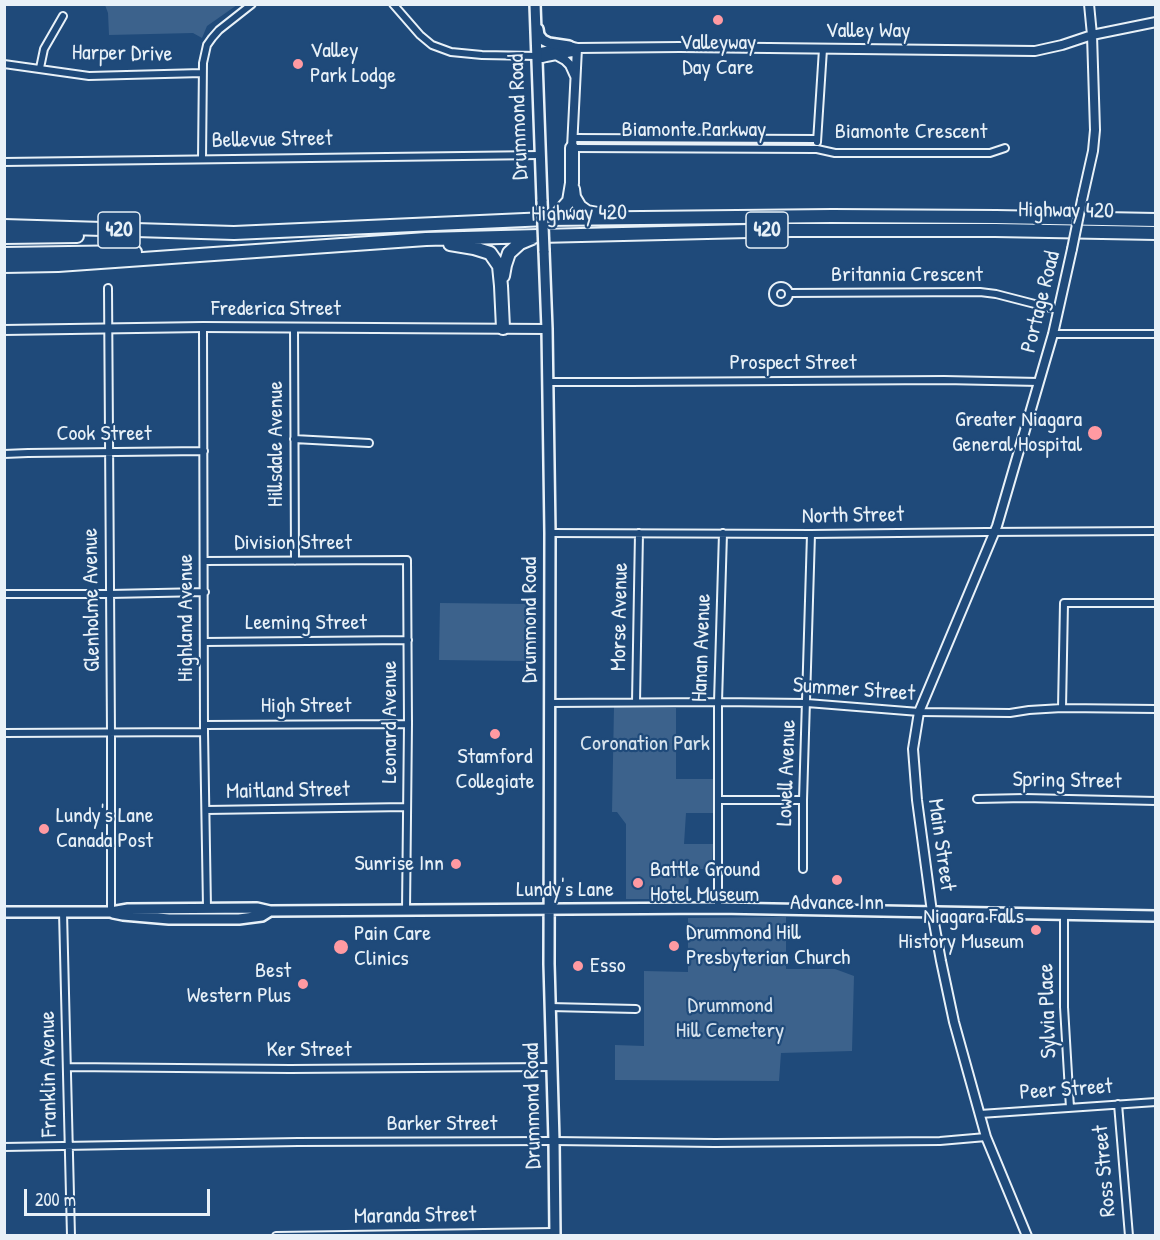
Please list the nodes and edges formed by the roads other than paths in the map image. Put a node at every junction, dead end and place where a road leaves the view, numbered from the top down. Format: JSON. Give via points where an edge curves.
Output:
{"nodes":[{"id":1,"x":252,"y":4,"type":"edge"},
{"id":2,"x":393,"y":4,"type":"edge"},
{"id":3,"x":1089,"y":4,"type":"edge"},
{"id":4,"x":535,"y":10,"type":"edge"},
{"id":5,"x":63,"y":16,"type":"dead end"},
{"id":6,"x":1155,"y":21,"type":"edge"},
{"id":7,"x":1092,"y":35,"type":"junction"},
{"id":8,"x":573,"y":47,"type":"junction"},
{"id":9,"x":823,"y":49,"type":"junction"},
{"id":10,"x":556,"y":55,"type":"junction"},
{"id":11,"x":537,"y":56,"type":"junction"},
{"id":12,"x":4,"y":64,"type":"edge"},
{"id":13,"x":40,"y":68,"type":"junction"},
{"id":14,"x":202,"y":73,"type":"junction"},
{"id":15,"x":575,"y":82,"type":"junction"},
{"id":16,"x":817,"y":139,"type":"junction"},
{"id":17,"x":573,"y":143,"type":"junction"},
{"id":18,"x":1005,"y":148,"type":"dead end"},
{"id":19,"x":817,"y":149,"type":"junction"},
{"id":20,"x":540,"y":155,"type":"junction"},
{"id":21,"x":202,"y":159,"type":"junction"},
{"id":22,"x":4,"y":162,"type":"edge"},
{"id":23,"x":572,"y":183,"type":"junction"},
{"id":24,"x":623,"y":218,"type":"junction"},
{"id":25,"x":547,"y":219,"type":"junction"},
{"id":26,"x":1155,"y":220,"type":"edge"},
{"id":27,"x":4,"y":226,"type":"edge"},
{"id":28,"x":1155,"y":233,"type":"edge"},
{"id":29,"x":234,"y":234,"type":"junction"},
{"id":30,"x":539,"y":236,"type":"junction"},
{"id":31,"x":4,"y":237,"type":"edge"},
{"id":32,"x":426,"y":239,"type":"junction"},
{"id":33,"x":274,"y":250,"type":"junction"},
{"id":34,"x":4,"y":254,"type":"edge"},
{"id":35,"x":4,"y":268,"type":"edge"},
{"id":36,"x":501,"y":286,"type":"junction"},
{"id":37,"x":108,"y":288,"type":"dead end"},
{"id":38,"x":789,"y":293,"type":"dead end"},
{"id":39,"x":1058,"y":310,"type":"junction"},
{"id":40,"x":203,"y":327,"type":"junction"},
{"id":41,"x":294,"y":327,"type":"junction"},
{"id":42,"x":108,"y":328,"type":"junction"},
{"id":43,"x":503,"y":328,"type":"junction"},
{"id":44,"x":547,"y":329,"type":"junction"},
{"id":45,"x":4,"y":330,"type":"edge"},
{"id":46,"x":1053,"y":334,"type":"junction"},
{"id":47,"x":1155,"y":334,"type":"edge"},
{"id":48,"x":548,"y":382,"type":"junction"},
{"id":49,"x":1039,"y":382,"type":"junction"},
{"id":50,"x":294,"y":439,"type":"junction"},
{"id":51,"x":369,"y":443,"type":"dead end"},
{"id":52,"x":204,"y":451,"type":"junction"},
{"id":53,"x":109,"y":452,"type":"junction"},
{"id":54,"x":4,"y":454,"type":"edge"},
{"id":55,"x":1155,"y":531,"type":"edge"},
{"id":56,"x":995,"y":532,"type":"junction"},
{"id":57,"x":550,"y":533,"type":"junction"},
{"id":58,"x":639,"y":533,"type":"junction"},
{"id":59,"x":723,"y":533,"type":"junction"},
{"id":60,"x":811,"y":534,"type":"junction"},
{"id":61,"x":381,"y":560,"type":"joint"},
{"id":62,"x":204,"y":561,"type":"junction"},
{"id":63,"x":295,"y":561,"type":"junction"},
{"id":64,"x":205,"y":592,"type":"junction"},
{"id":65,"x":4,"y":594,"type":"edge"},
{"id":66,"x":110,"y":594,"type":"junction"},
{"id":67,"x":1155,"y":603,"type":"edge"},
{"id":68,"x":408,"y":640,"type":"junction"},
{"id":69,"x":205,"y":642,"type":"junction"},
{"id":70,"x":636,"y":702,"type":"junction"},
{"id":71,"x":718,"y":702,"type":"junction"},
{"id":72,"x":549,"y":703,"type":"junction"},
{"id":73,"x":807,"y":703,"type":"junction"},
{"id":74,"x":1062,"y":708,"type":"junction"},
{"id":75,"x":1155,"y":709,"type":"edge"},
{"id":76,"x":919,"y":712,"type":"junction"},
{"id":77,"x":408,"y":724,"type":"junction"},
{"id":78,"x":204,"y":728,"type":"junction"},
{"id":79,"x":4,"y":733,"type":"edge"},
{"id":80,"x":111,"y":733,"type":"junction"},
{"id":81,"x":977,"y":799,"type":"dead end"},
{"id":82,"x":718,"y":800,"type":"junction"},
{"id":83,"x":803,"y":800,"type":"junction"},
{"id":84,"x":1155,"y":801,"type":"edge"},
{"id":85,"x":407,"y":807,"type":"junction"},
{"id":86,"x":206,"y":810,"type":"junction"},
{"id":87,"x":803,"y":869,"type":"dead end"},
{"id":88,"x":207,"y":908,"type":"junction"},
{"id":89,"x":718,"y":908,"type":"junction"},
{"id":90,"x":406,"y":910,"type":"junction"},
{"id":91,"x":549,"y":910,"type":"junction"},
{"id":92,"x":270,"y":911,"type":"junction"},
{"id":93,"x":4,"y":912,"type":"edge"},
{"id":94,"x":63,"y":912,"type":"junction"},
{"id":95,"x":111,"y":912,"type":"junction"},
{"id":96,"x":932,"y":912,"type":"junction"},
{"id":97,"x":1064,"y":914,"type":"junction"},
{"id":98,"x":1155,"y":916,"type":"edge"},
{"id":99,"x":550,"y":1007,"type":"junction"},
{"id":100,"x":636,"y":1009,"type":"dead end"},
{"id":101,"x":66,"y":1067,"type":"junction"},
{"id":102,"x":551,"y":1067,"type":"junction"},
{"id":103,"x":1155,"y":1102,"type":"edge"},
{"id":104,"x":1118,"y":1104,"type":"junction"},
{"id":105,"x":1070,"y":1107,"type":"junction"},
{"id":106,"x":980,"y":1114,"type":"junction"},
{"id":107,"x":986,"y":1137,"type":"junction"},
{"id":108,"x":554,"y":1142,"type":"junction"},
{"id":109,"x":69,"y":1145,"type":"junction"},
{"id":110,"x":4,"y":1147,"type":"edge"},
{"id":111,"x":555,"y":1234,"type":"edge"},
{"id":112,"x":71,"y":1236,"type":"edge"},
{"id":113,"x":276,"y":1236,"type":"edge"},
{"id":114,"x":1027,"y":1236,"type":"edge"},
{"id":115,"x":1129,"y":1236,"type":"edge"}],
"edges":[{"from":1,"to":14,"type":"street","via":[[212,38],[204,55]]},
{"from":2,"to":11,"type":"street","name":"Valley Way","via":[[432,45],[451,52]]},
{"from":3,"to":7,"type":"street","name":"Portage Road"},
{"from":4,"to":8,"type":"main road","via":[[543,40]]},
{"from":4,"to":11,"type":"main road","name":"Drummond Road"},
{"from":5,"to":13,"type":"street","via":[[44,49]]},
{"from":6,"to":7,"type":"street","name":"Valley Way"},
{"from":7,"to":9,"type":"street","name":"Valley Way","via":[[1035,51]]},
{"from":7,"to":39,"type":"street","name":"Portage Road","bridge":true,"via":[[1093,151]]},
{"from":8,"to":9,"type":"street","name":"Valley Way"},
{"from":8,"to":10,"type":"street","name":"Valley Way","via":[[572,52]]},
{"from":8,"to":11,"type":"street","name":"Valley Way"},
{"from":8,"to":15,"type":"street"},
{"from":9,"to":16,"type":"street"},
{"from":10,"to":11,"type":"street","name":"Valley Way"},
{"from":10,"to":15,"type":"street","via":[[572,67]]},
{"from":11,"to":20,"type":"main road","name":"Drummond Road"},
{"from":12,"to":13,"type":"street","name":"Harper Drive"},
{"from":13,"to":14,"type":"street","name":"Harper Drive","via":[[88,76]]},
{"from":14,"to":21,"type":"street"},
{"from":15,"to":17,"type":"street"},
{"from":16,"to":17,"type":"street","name":"Biamonte Parkway"},
{"from":16,"to":19,"type":"street"},
{"from":17,"to":19,"type":"street","name":"Biamonte Parkway"},
{"from":17,"to":23,"type":"highway"},
{"from":18,"to":19,"type":"street","name":"Biamonte Crescent","via":[[990,153],[835,153]]},
{"from":20,"to":21,"type":"street","name":"Bellevue Street"},
{"from":20,"to":44,"type":"main road","name":"Drummond Road","bridge":true},
{"from":21,"to":22,"type":"street","name":"Bellevue Street"},
{"from":23,"to":24,"type":"highway","via":[[577,203],[587,212]]},
{"from":23,"to":25,"type":"highway","via":[[569,201],[557,215]]},
{"from":24,"to":25,"type":"highway","name":"Highway 420","number":"420"},
{"from":24,"to":26,"type":"highway","name":"Highway 420","number":"420"},
{"from":25,"to":29,"type":"highway","name":"Highway 420","number":"420"},
{"from":27,"to":29,"type":"highway","name":"Highway 420","number":"420"},
{"from":28,"to":30,"type":"highway","name":"Highway 420","number":"420","via":[[791,230]]},
{"from":29,"to":31,"type":"highway"},
{"from":30,"to":32,"type":"highway","name":"Highway 420","number":"420"},
{"from":30,"to":36,"type":"highway","via":[[520,243],[509,253]]},
{"from":32,"to":33,"type":"highway","name":"Highway 420","number":"420"},
{"from":32,"to":36,"type":"highway","via":[[490,254],[499,266]]},
{"from":33,"to":34,"type":"highway"},
{"from":33,"to":35,"type":"highway","name":"Highway 420","number":"420"},
{"from":36,"to":43,"type":"highway"},
{"from":37,"to":42,"type":"street","name":"Glenholme Avenue"},
{"from":38,"to":39,"type":"street","name":"Britannia Crescent","via":[[980,292]]},
{"from":39,"to":46,"type":"street","name":"Portage Road"},
{"from":40,"to":41,"type":"street","name":"Frederica Street"},
{"from":40,"to":42,"type":"street","name":"Frederica Street"},
{"from":40,"to":52,"type":"street","name":"Highland Avenue"},
{"from":41,"to":43,"type":"street","name":"Frederica Street"},
{"from":41,"to":50,"type":"street","name":"Hillsdale Avenue"},
{"from":42,"to":45,"type":"street","name":"Frederica Street"},
{"from":42,"to":53,"type":"street","name":"Glenholme Avenue"},
{"from":43,"to":44,"type":"street","name":"Frederica Street"},
{"from":44,"to":48,"type":"main road","name":"Drummond Road"},
{"from":46,"to":47,"type":"street"},
{"from":46,"to":49,"type":"street","name":"Portage Road"},
{"from":48,"to":49,"type":"street","name":"Prospect Street"},
{"from":48,"to":57,"type":"main road","name":"Drummond Road"},
{"from":49,"to":56,"type":"street","name":"Portage Road"},
{"from":50,"to":51,"type":"street"},
{"from":50,"to":63,"type":"street","name":"Hillsdale Avenue"},
{"from":52,"to":53,"type":"street","name":"Cook Street"},
{"from":52,"to":62,"type":"street","name":"Highland Avenue"},
{"from":53,"to":54,"type":"street","name":"Cook Street"},
{"from":53,"to":66,"type":"street","name":"Glenholme Avenue"},
{"from":55,"to":56,"type":"street","name":"North Street"},
{"from":56,"to":60,"type":"street","name":"North Street"},
{"from":56,"to":76,"type":"street","name":"Main Street"},
{"from":57,"to":58,"type":"street","name":"North Street"},
{"from":57,"to":72,"type":"main road","name":"Drummond Road"},
{"from":58,"to":59,"type":"street","name":"North Street"},
{"from":58,"to":70,"type":"street","name":"Morse Avenue"},
{"from":59,"to":60,"type":"street","name":"North Street"},
{"from":59,"to":71,"type":"street","name":"Hanan Avenue"},
{"from":60,"to":73,"type":"street","name":"Lowell Avenue"},
{"from":61,"to":63,"type":"street","name":"Division Street"},
{"from":61,"to":68,"type":"street","name":"Leonard Avenue","via":[[407,560]]},
{"from":62,"to":63,"type":"street","name":"Division Street"},
{"from":62,"to":64,"type":"street","name":"Highland Avenue"},
{"from":64,"to":66,"type":"street"},
{"from":64,"to":69,"type":"street","name":"Highland Avenue"},
{"from":65,"to":66,"type":"street"},
{"from":66,"to":80,"type":"street","name":"Glenholme Avenue"},
{"from":67,"to":74,"type":"street","via":[[1064,603]]},
{"from":68,"to":69,"type":"street","name":"Leeming Street"},
{"from":68,"to":77,"type":"street","name":"Leonard Avenue"},
{"from":69,"to":78,"type":"street","name":"Highland Avenue"},
{"from":70,"to":71,"type":"street","name":"Summer Street"},
{"from":70,"to":72,"type":"street","name":"Summer Street"},
{"from":71,"to":73,"type":"street","name":"Summer Street"},
{"from":71,"to":82,"type":"street","name":"Hanan Avenue"},
{"from":72,"to":91,"type":"main road","name":"Drummond Road"},
{"from":73,"to":76,"type":"street","name":"Summer Street"},
{"from":73,"to":83,"type":"street","name":"Lowell Avenue"},
{"from":74,"to":75,"type":"street","name":"Summer Street"},
{"from":74,"to":76,"type":"street","name":"Summer Street","via":[[1010,713]]},
{"from":76,"to":96,"type":"street","name":"Main Street","via":[[913,762]]},
{"from":77,"to":78,"type":"street","name":"High Street"},
{"from":77,"to":85,"type":"street","name":"Leonard Avenue"},
{"from":78,"to":80,"type":"street","name":"High Street"},
{"from":78,"to":86,"type":"street","name":"Highland Avenue"},
{"from":79,"to":80,"type":"street","name":"High Street"},
{"from":80,"to":95,"type":"street","name":"Glenholme Avenue"},
{"from":81,"to":84,"type":"street","name":"Spring Street"},
{"from":82,"to":83,"type":"street"},
{"from":82,"to":89,"type":"street","name":"Hanan Avenue"},
{"from":83,"to":87,"type":"street","name":"Lowell Avenue"},
{"from":85,"to":86,"type":"street","name":"Maitland Street"},
{"from":85,"to":90,"type":"street","name":"Leonard Avenue"},
{"from":86,"to":88,"type":"street","name":"Highland Avenue"},
{"from":88,"to":92,"type":"main road","name":"Lundy's Lane"},
{"from":88,"to":95,"type":"main road","name":"Lundy's Lane"},
{"from":89,"to":91,"type":"main road","name":"Lundy's Lane"},
{"from":89,"to":96,"type":"main road","name":"Lundy's Lane"},
{"from":90,"to":91,"type":"main road","name":"Lundy's Lane"},
{"from":90,"to":92,"type":"main road","name":"Lundy's Lane"},
{"from":91,"to":99,"type":"main road","name":"Drummond Road"},
{"from":92,"to":95,"type":"main road","name":"Lundy's Lane","via":[[260,917],[239,919],[149,918]]},
{"from":93,"to":94,"type":"main road","name":"Lundy's Lane"},
{"from":94,"to":95,"type":"main road","name":"Lundy's Lane"},
{"from":94,"to":101,"type":"street","name":"Franklin Avenue"},
{"from":96,"to":97,"type":"main road","name":"Lundy's Lane"},
{"from":96,"to":106,"type":"street","name":"Main Street","via":[[952,1012]]},
{"from":97,"to":98,"type":"main road","name":"Lundy's Lane"},
{"from":97,"to":105,"type":"street","name":"Sylvia Place"},
{"from":99,"to":100,"type":"street"},
{"from":99,"to":102,"type":"main road","name":"Drummond Road"},
{"from":101,"to":102,"type":"street","name":"Ker Street"},
{"from":101,"to":109,"type":"street","name":"Franklin Avenue"},
{"from":102,"to":108,"type":"main road","name":"Drummond Road"},
{"from":103,"to":104,"type":"street","name":"Peer Street"},
{"from":104,"to":105,"type":"street","name":"Peer Street"},
{"from":104,"to":115,"type":"street","name":"Ross Street"},
{"from":105,"to":106,"type":"street","name":"Peer Street"},
{"from":106,"to":107,"type":"street","name":"Main Street"},
{"from":107,"to":108,"type":"street","name":"Barker Street","via":[[940,1141]]},
{"from":107,"to":114,"type":"street","name":"Main Street"},
{"from":108,"to":109,"type":"street","name":"Barker Street"},
{"from":108,"to":111,"type":"main road","name":"Drummond Road"},
{"from":109,"to":110,"type":"street","name":"Barker Street"},
{"from":109,"to":112,"type":"street","name":"Franklin Avenue"},
{"from":111,"to":113,"type":"street","name":"Maranda Street"}]}
